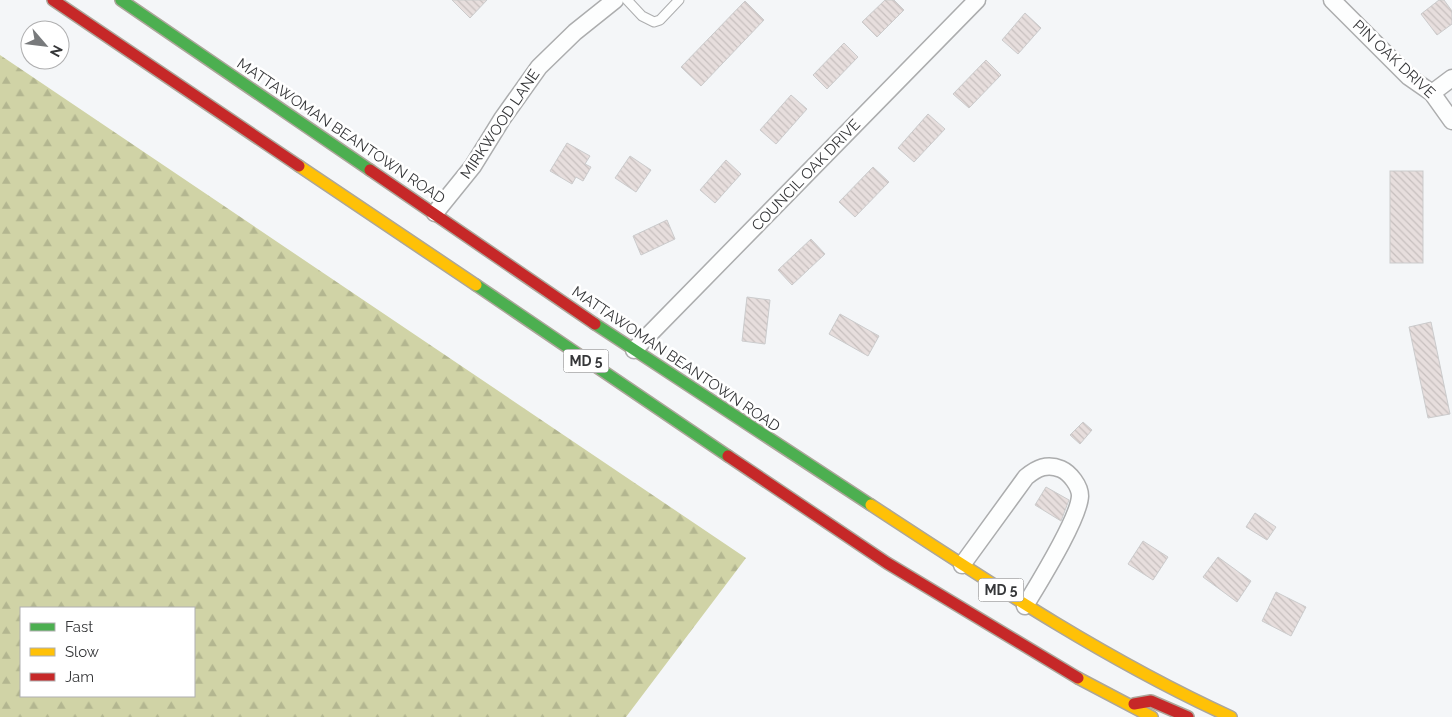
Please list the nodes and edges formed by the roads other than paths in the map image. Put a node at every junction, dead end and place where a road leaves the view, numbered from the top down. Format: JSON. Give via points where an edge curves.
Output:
{"nodes":[{"id":1,"x":52,"y":0,"type":"edge"},
{"id":2,"x":121,"y":0,"type":"edge"},
{"id":3,"x":615,"y":0,"type":"edge"},
{"id":4,"x":627,"y":0,"type":"edge"},
{"id":5,"x":679,"y":0,"type":"edge"},
{"id":6,"x":977,"y":0,"type":"edge"},
{"id":7,"x":1332,"y":0,"type":"edge"},
{"id":8,"x":1452,"y":78,"type":"edge"},
{"id":9,"x":1432,"y":93,"type":"junction"},
{"id":10,"x":1452,"y":121,"type":"edge"},
{"id":11,"x":318,"y":179,"type":"junction"},
{"id":12,"x":384,"y":209,"type":"dead end"},
{"id":13,"x":436,"y":213,"type":"junction"},
{"id":14,"x":626,"y":351,"type":"junction"},
{"id":15,"x":655,"y":378,"type":"dead end"},
{"id":16,"x":858,"y":496,"type":"junction"},
{"id":17,"x":821,"y":504,"type":"dead end"},
{"id":18,"x":874,"y":520,"type":"dead end"},
{"id":19,"x":887,"y":562,"type":"junction"},
{"id":20,"x":962,"y":565,"type":"junction"},
{"id":21,"x":1025,"y":606,"type":"junction"},
{"id":22,"x":1120,"y":686,"type":"dead end"},
{"id":23,"x":1127,"y":711,"type":"edge"},
{"id":24,"x":1152,"y":717,"type":"edge"},
{"id":25,"x":1188,"y":717,"type":"edge"},
{"id":26,"x":1231,"y":717,"type":"edge"}],
"edges":[{"from":1,"to":11,"type":"highway","number":"MD 5"},
{"from":2,"to":13,"type":"highway","name":"MATTAWOMAN BEANTOWN ROAD","number":"MD 5"},
{"from":3,"to":13,"type":"street","name":"MIRKWOOD LANE","via":[[539,67],[474,166]]},
{"from":4,"to":5,"type":"lane","via":[[642,16],[654,22]]},
{"from":6,"to":14,"type":"street","name":"COUNCIL OAK DRIVE"},
{"from":7,"to":9,"type":"street","name":"PIN OAK DRIVE","via":[[1409,77]]},
{"from":8,"to":9,"type":"street"},
{"from":9,"to":10,"type":"street","name":"PIN OAK DRIVE"},
{"from":11,"to":12,"type":"highway"},
{"from":11,"to":19,"type":"highway","number":"MD 5"},
{"from":13,"to":14,"type":"highway","name":"MATTAWOMAN BEANTOWN ROAD","number":"MD 5"},
{"from":14,"to":15,"type":"highway"},
{"from":14,"to":16,"type":"highway","name":"MATTAWOMAN BEANTOWN ROAD","number":"MD 5"},
{"from":16,"to":18,"type":"highway"},
{"from":16,"to":20,"type":"highway","name":"MATTAWOMAN BEANTOWN ROAD","number":"MD 5"},
{"from":17,"to":19,"type":"highway"},
{"from":19,"to":23,"type":"highway","number":"MD 5"},
{"from":20,"to":21,"type":"highway","name":"MATTAWOMAN BEANTOWN ROAD","number":"MD 5"},
{"from":20,"to":21,"type":"street","via":[[1026,477],[1041,467],[1053,466],[1065,471],[1076,484],[1080,495],[1078,505]]},
{"from":21,"to":26,"type":"highway","name":"MATTAWOMAN BEANTOWN ROAD","number":"MD 5","via":[[1194,700]]},
{"from":22,"to":23,"type":"highway"},
{"from":23,"to":24,"type":"highway","number":"MD 5"},
{"from":23,"to":25,"type":"highway","via":[[1151,701]]}]}
